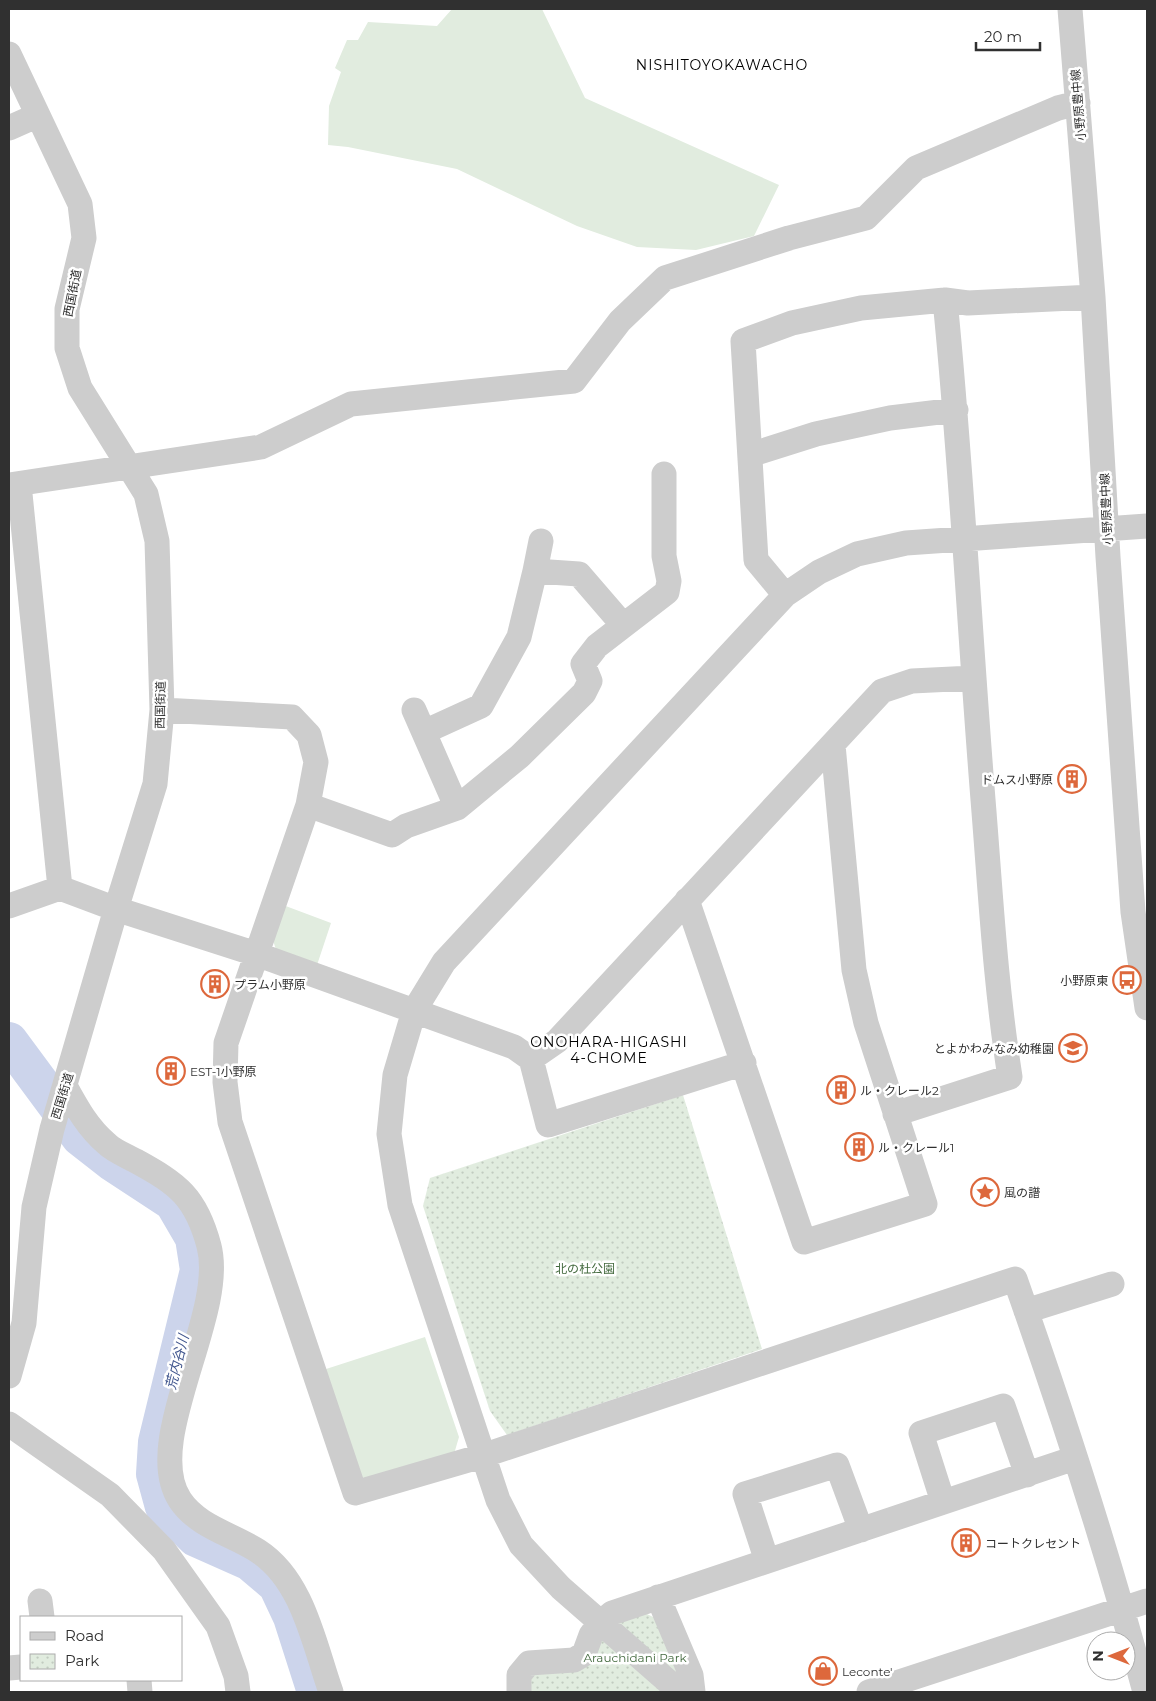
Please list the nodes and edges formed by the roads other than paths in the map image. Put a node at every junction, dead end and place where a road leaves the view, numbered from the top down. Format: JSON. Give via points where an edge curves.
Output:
{"nodes":[{"id":1,"x":1070,"y":9,"type":"edge"},
{"id":2,"x":9,"y":54,"type":"edge"},
{"id":3,"x":1078,"y":103,"type":"junction"},
{"id":4,"x":36,"y":116,"type":"junction"},
{"id":5,"x":9,"y":128,"type":"edge"},
{"id":6,"x":1093,"y":296,"type":"junction"},
{"id":7,"x":946,"y":300,"type":"junction"},
{"id":8,"x":956,"y":410,"type":"junction"},
{"id":9,"x":750,"y":455,"type":"junction"},
{"id":10,"x":130,"y":468,"type":"junction"},
{"id":11,"x":664,"y":474,"type":"dead end"},
{"id":12,"x":14,"y":485,"type":"edge"},
{"id":13,"x":1147,"y":526,"type":"edge"},
{"id":14,"x":1108,"y":528,"type":"junction"},
{"id":15,"x":964,"y":537,"type":"junction"},
{"id":16,"x":541,"y":541,"type":"dead end"},
{"id":17,"x":535,"y":572,"type":"junction"},
{"id":18,"x":785,"y":596,"type":"junction"},
{"id":19,"x":623,"y":625,"type":"junction"},
{"id":20,"x":973,"y":678,"type":"junction"},
{"id":21,"x":162,"y":710,"type":"junction"},
{"id":22,"x":833,"y":745,"type":"junction"},
{"id":23,"x":308,"y":805,"type":"junction"},
{"id":24,"x":457,"y":808,"type":"junction"},
{"id":25,"x":60,"y":888,"type":"junction"},
{"id":26,"x":688,"y":900,"type":"junction"},
{"id":27,"x":9,"y":906,"type":"edge"},
{"id":28,"x":116,"y":909,"type":"junction"},
{"id":29,"x":256,"y":954,"type":"junction"},
{"id":30,"x":1147,"y":1008,"type":"edge"},
{"id":31,"x":414,"y":1011,"type":"junction"},
{"id":32,"x":531,"y":1059,"type":"junction"},
{"id":33,"x":744,"y":1063,"type":"junction"},
{"id":34,"x":66,"y":1086,"type":"junction"},
{"id":35,"x":895,"y":1114,"type":"junction"},
{"id":36,"x":1112,"y":1284,"type":"dead end"},
{"id":37,"x":1026,"y":1311,"type":"junction"},
{"id":38,"x":9,"y":1376,"type":"edge"},
{"id":39,"x":9,"y":1424,"type":"edge"},
{"id":40,"x":482,"y":1456,"type":"junction"},
{"id":41,"x":1075,"y":1458,"type":"junction"},
{"id":42,"x":1027,"y":1475,"type":"junction"},
{"id":43,"x":943,"y":1502,"type":"junction"},
{"id":44,"x":861,"y":1530,"type":"junction"},
{"id":45,"x":767,"y":1561,"type":"junction"},
{"id":46,"x":658,"y":1598,"type":"junction"},
{"id":47,"x":1147,"y":1601,"type":"edge"},
{"id":48,"x":1123,"y":1609,"type":"junction"},
{"id":49,"x":606,"y":1628,"type":"junction"},
{"id":50,"x":688,"y":1686,"type":"edge"},
{"id":51,"x":238,"y":1692,"type":"edge"},
{"id":52,"x":331,"y":1692,"type":"edge"},
{"id":53,"x":519,"y":1692,"type":"edge"},
{"id":54,"x":870,"y":1692,"type":"edge"},
{"id":55,"x":1145,"y":1692,"type":"edge"}],
"edges":[{"from":1,"to":3,"type":"street","name":"小野原豊中線"},
{"from":2,"to":4,"type":"street","name":"西国街道"},
{"from":3,"to":6,"type":"street","name":"小野原豊中線"},
{"from":3,"to":10,"type":"street","via":[[1058,108],[916,168],[866,218],[790,238],[665,278],[620,320],[574,381],[351,404],[261,447]]},
{"from":4,"to":5,"type":"street"},
{"from":4,"to":10,"type":"street","name":"西国街道","via":[[80,204],[84,238],[67,309],[67,348],[80,388]]},
{"from":6,"to":7,"type":"street","via":[[968,303]]},
{"from":6,"to":14,"type":"street","name":"小野原豊中線"},
{"from":7,"to":8,"type":"street"},
{"from":7,"to":9,"type":"street","via":[[861,308],[792,323],[743,341]]},
{"from":8,"to":9,"type":"street","via":[[890,418],[816,434]]},
{"from":8,"to":15,"type":"street"},
{"from":9,"to":18,"type":"street","via":[[756,560]]},
{"from":10,"to":12,"type":"street"},
{"from":10,"to":21,"type":"street","name":"西国街道","via":[[146,494],[157,540]]},
{"from":11,"to":19,"type":"street","via":[[653,511],[664,556],[667,592]]},
{"from":12,"to":25,"type":"street"},
{"from":13,"to":14,"type":"street"},
{"from":14,"to":15,"type":"street"},
{"from":14,"to":30,"type":"street","name":"小野原豊中線","via":[[1108,567],[1133,912]]},
{"from":15,"to":18,"type":"street","via":[[906,543],[858,554],[819,572]]},
{"from":15,"to":20,"type":"street"},
{"from":16,"to":17,"type":"street"},
{"from":17,"to":19,"type":"street","via":[[580,574]]},
{"from":17,"to":24,"type":"street","via":[[519,637],[481,706],[419,721]]},
{"from":18,"to":31,"type":"street","via":[[444,962]]},
{"from":19,"to":24,"type":"street","via":[[597,646],[583,664],[590,681],[584,693],[520,756]]},
{"from":20,"to":22,"type":"street","via":[[912,681],[882,691]]},
{"from":20,"to":35,"type":"street","via":[[998,1002],[1010,1077]]},
{"from":21,"to":23,"type":"street","via":[[292,717],[309,735],[316,762]]},
{"from":21,"to":28,"type":"street","name":"西国街道","via":[[155,784]]},
{"from":22,"to":26,"type":"street"},
{"from":22,"to":35,"type":"street","via":[[854,970],[866,1023]]},
{"from":23,"to":24,"type":"street","via":[[392,835],[406,826]]},
{"from":23,"to":29,"type":"street"},
{"from":25,"to":27,"type":"street"},
{"from":25,"to":28,"type":"street"},
{"from":26,"to":32,"type":"street","via":[[557,1041]]},
{"from":26,"to":33,"type":"street"},
{"from":28,"to":29,"type":"street"},
{"from":28,"to":34,"type":"street","name":"西国街道"},
{"from":29,"to":31,"type":"street"},
{"from":29,"to":40,"type":"street","via":[[226,1043],[225,1082],[230,1122],[355,1493]]},
{"from":31,"to":32,"type":"street","via":[[514,1047]]},
{"from":31,"to":40,"type":"street","via":[[395,1075],[390,1143],[400,1206]]},
{"from":32,"to":33,"type":"street","via":[[548,1125]]},
{"from":33,"to":35,"type":"street","via":[[804,1242],[925,1204]]},
{"from":34,"to":38,"type":"street","name":"西国街道","via":[[52,1129],[34,1208],[24,1323]]},
{"from":34,"to":52,"type":"street","via":[[82,1118],[108,1145],[169,1179],[191,1201],[209,1247],[212,1280],[170,1443],[170,1472],[179,1500],[203,1523],[259,1551],[285,1575],[300,1603]]},
{"from":36,"to":37,"type":"street"},
{"from":37,"to":40,"type":"street","via":[[1015,1279]]},
{"from":37,"to":41,"type":"street"},
{"from":39,"to":51,"type":"street","via":[[110,1494],[164,1550],[218,1626],[236,1676]]},
{"from":40,"to":49,"type":"street","via":[[498,1500],[521,1545],[561,1588]]},
{"from":41,"to":42,"type":"street"},
{"from":41,"to":48,"type":"street"},
{"from":42,"to":43,"type":"street"},
{"from":42,"to":43,"type":"street","via":[[1003,1406],[921,1433]]},
{"from":43,"to":44,"type":"street"},
{"from":44,"to":45,"type":"street"},
{"from":44,"to":45,"type":"street","via":[[837,1465],[745,1494]]},
{"from":45,"to":46,"type":"street"},
{"from":46,"to":49,"type":"street","via":[[612,1613]]},
{"from":46,"to":50,"type":"street"},
{"from":47,"to":48,"type":"street"},
{"from":48,"to":54,"type":"street"},
{"from":48,"to":55,"type":"street"},
{"from":49,"to":50,"type":"street"},
{"from":49,"to":53,"type":"street","via":[[591,1635],[584,1654],[574,1660],[529,1663],[519,1675]]}]}
